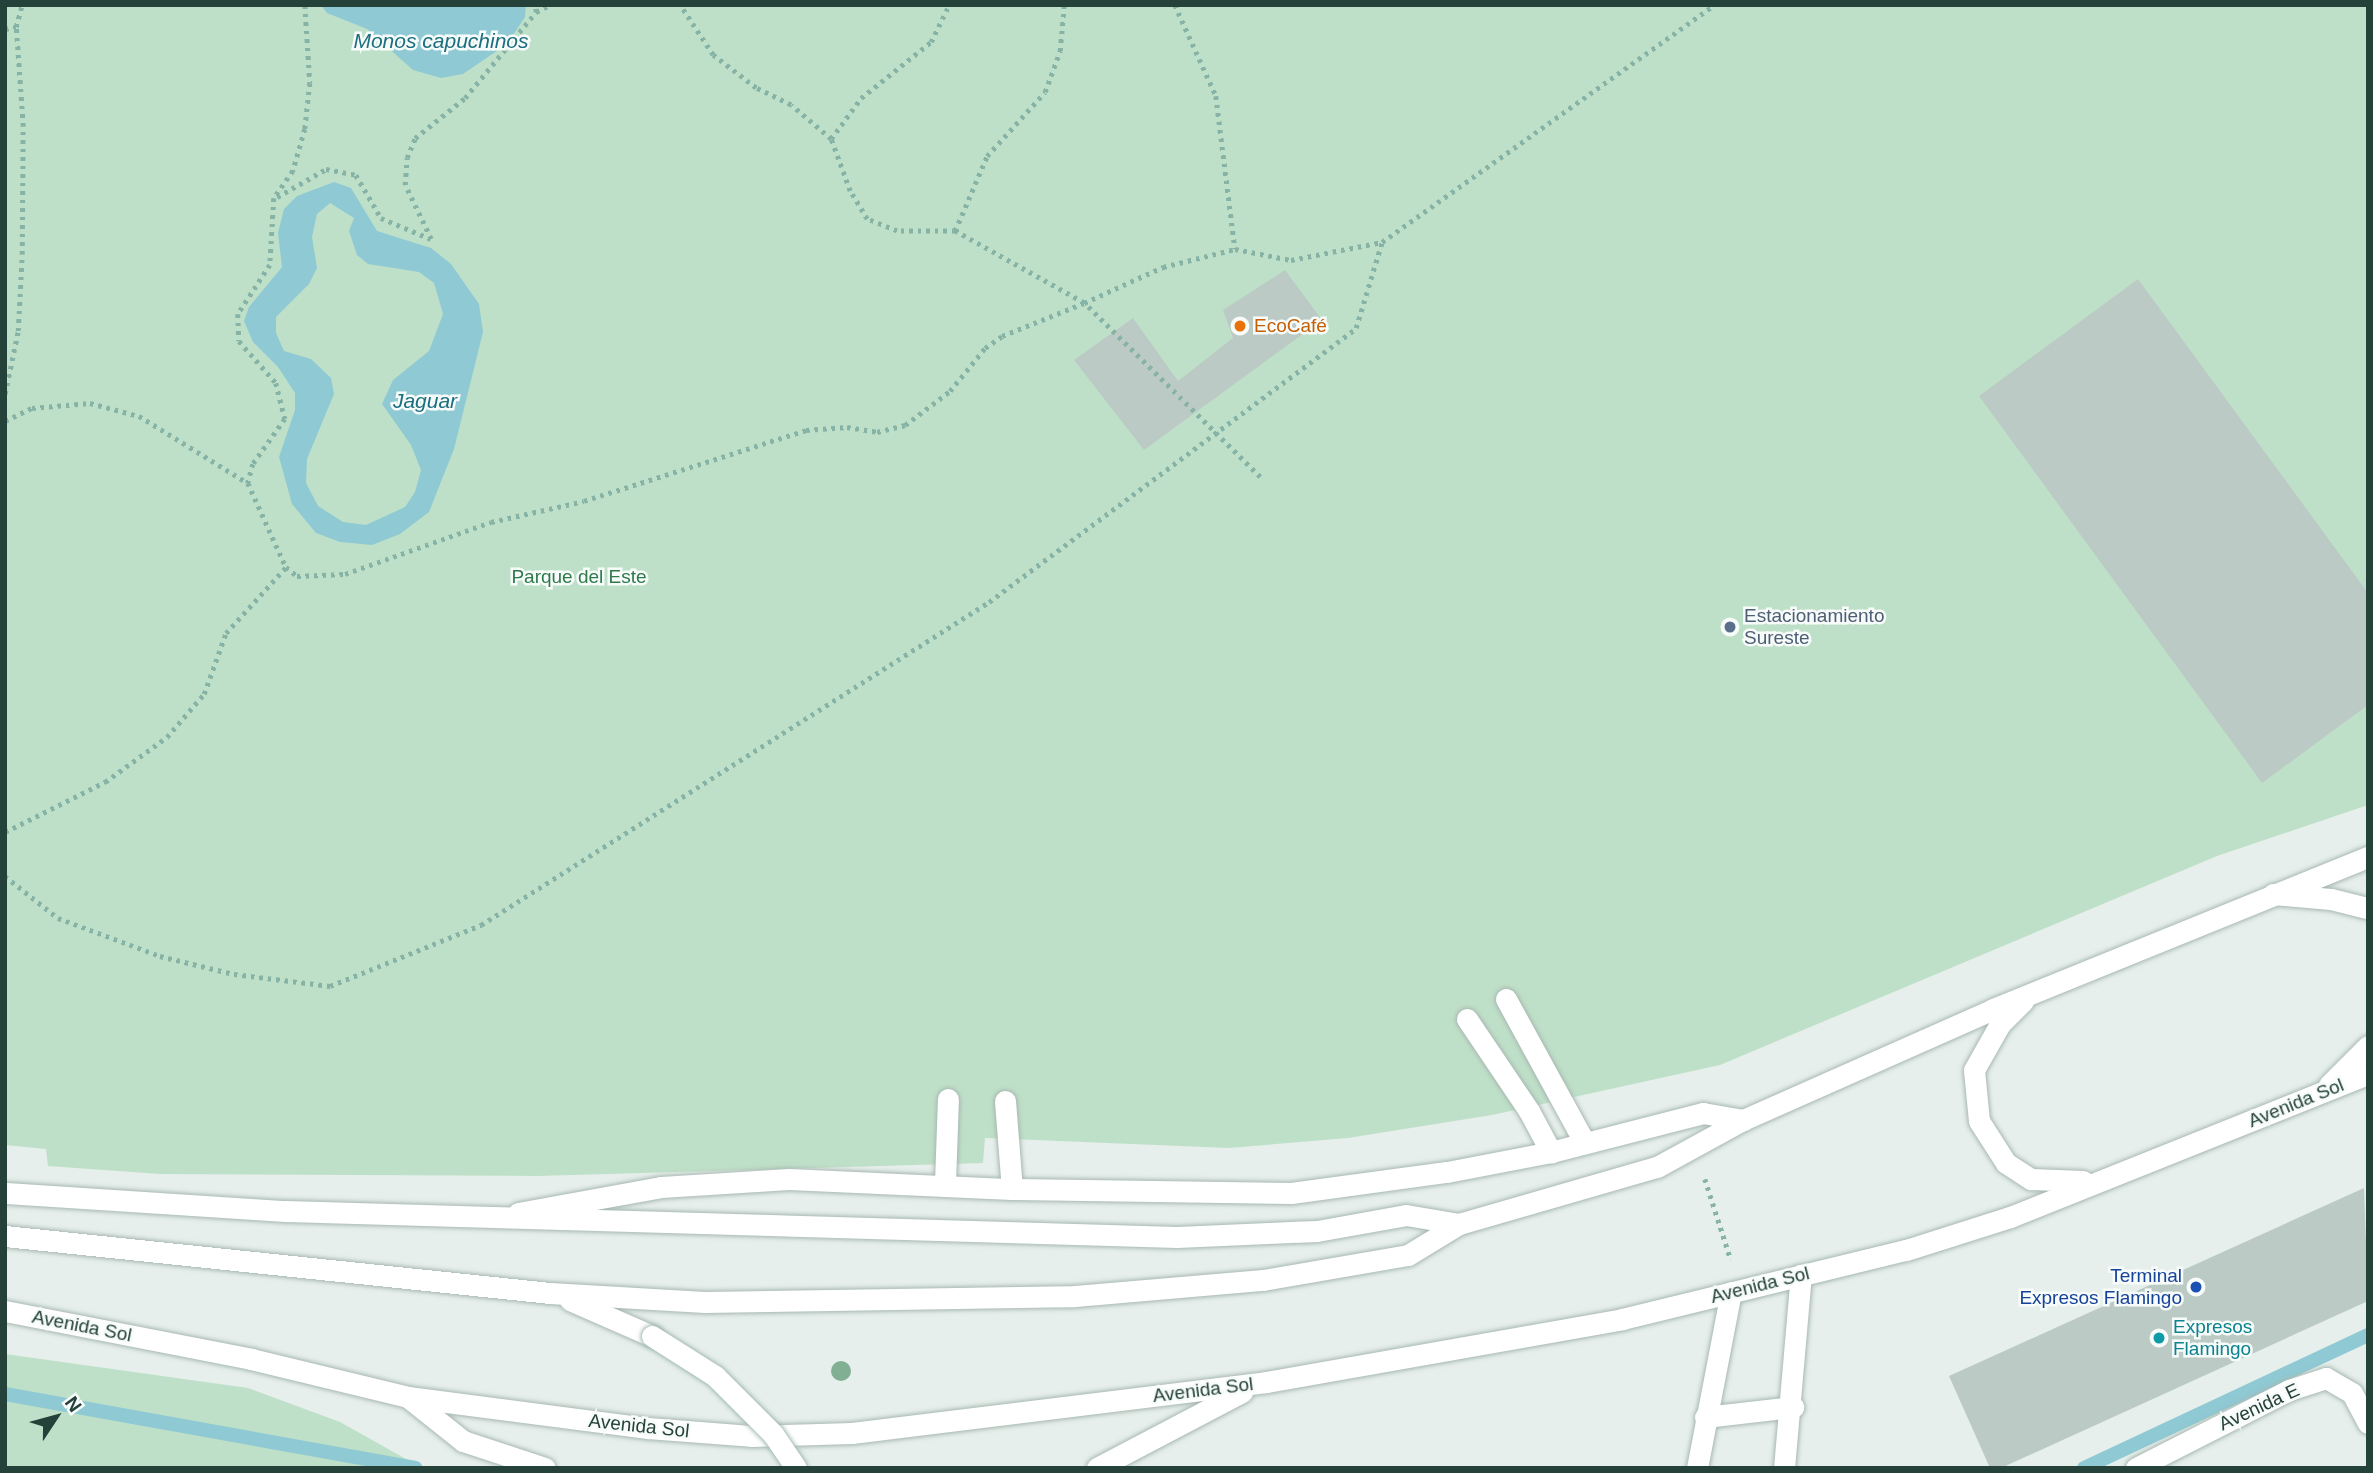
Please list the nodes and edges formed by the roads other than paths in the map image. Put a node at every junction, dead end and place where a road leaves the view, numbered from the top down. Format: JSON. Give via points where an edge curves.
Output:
{"nodes":[{"id":1,"x":2368,"y":857,"type":"edge"},
{"id":2,"x":2268,"y":894,"type":"junction"},
{"id":3,"x":2368,"y":908,"type":"edge"},
{"id":4,"x":2031,"y":994,"type":"junction"},
{"id":5,"x":1506,"y":999,"type":"dead end"},
{"id":6,"x":1467,"y":1019,"type":"dead end"},
{"id":7,"x":2368,"y":1046,"type":"edge"},
{"id":8,"x":2368,"y":1074,"type":"edge"},
{"id":9,"x":2322,"y":1091,"type":"junction"},
{"id":10,"x":948,"y":1099,"type":"dead end"},
{"id":11,"x":1005,"y":1101,"type":"dead end"},
{"id":12,"x":1743,"y":1120,"type":"junction"},
{"id":13,"x":1585,"y":1143,"type":"junction"},
{"id":14,"x":1551,"y":1152,"type":"junction"},
{"id":15,"x":2099,"y":1180,"type":"junction"},
{"id":16,"x":945,"y":1183,"type":"junction"},
{"id":17,"x":1012,"y":1189,"type":"junction"},
{"id":18,"x":5,"y":1193,"type":"edge"},
{"id":19,"x":501,"y":1216,"type":"junction"},
{"id":20,"x":1460,"y":1224,"type":"junction"},
{"id":21,"x":5,"y":1236,"type":"edge"},
{"id":22,"x":1801,"y":1275,"type":"junction"},
{"id":23,"x":1731,"y":1292,"type":"junction"},
{"id":24,"x":550,"y":1293,"type":"junction"},
{"id":25,"x":5,"y":1311,"type":"edge"},
{"id":26,"x":1266,"y":1382,"type":"junction"},
{"id":27,"x":2360,"y":1389,"type":"edge"},
{"id":28,"x":408,"y":1397,"type":"junction"},
{"id":29,"x":1793,"y":1407,"type":"junction"},
{"id":30,"x":1704,"y":1417,"type":"junction"},
{"id":31,"x":2368,"y":1423,"type":"edge"},
{"id":32,"x":545,"y":1468,"type":"edge"},
{"id":33,"x":796,"y":1468,"type":"edge"},
{"id":34,"x":1097,"y":1468,"type":"edge"},
{"id":35,"x":1697,"y":1468,"type":"edge"},
{"id":36,"x":1784,"y":1468,"type":"edge"},
{"id":37,"x":2136,"y":1468,"type":"edge"}],
"edges":[{"from":1,"to":2,"type":"main road"},
{"from":2,"to":3,"type":"main road","via":[[2331,899]]},
{"from":2,"to":4,"type":"main road"},
{"from":4,"to":12,"type":"main road"},
{"from":4,"to":15,"type":"main road","via":[[2000,1024],[1974,1070],[1979,1121],[2006,1163],[2031,1178]]},
{"from":5,"to":13,"type":"main road"},
{"from":6,"to":14,"type":"main road"},
{"from":7,"to":9,"type":"main road"},
{"from":8,"to":9,"type":"main road","name":"Avenida Sol"},
{"from":9,"to":15,"type":"main road","name":"Avenida Sol"},
{"from":10,"to":16,"type":"main road"},
{"from":11,"to":17,"type":"main road"},
{"from":12,"to":13,"type":"main road","via":[[1703,1113]]},
{"from":12,"to":20,"type":"main road","via":[[1657,1167]]},
{"from":13,"to":14,"type":"main road"},
{"from":14,"to":17,"type":"main road","via":[[1447,1172],[1291,1193]]},
{"from":15,"to":22,"type":"main road","name":"Avenida Sol","via":[[2010,1217],[1906,1251]]},
{"from":16,"to":17,"type":"main road"},
{"from":16,"to":19,"type":"main road","via":[[789,1179],[673,1186]]},
{"from":18,"to":19,"type":"main road","via":[[286,1211]]},
{"from":19,"to":20,"type":"main road","via":[[1177,1237],[1317,1231],[1406,1215]]},
{"from":20,"to":24,"type":"main road","via":[[1408,1255],[1263,1280],[1075,1296],[705,1302]]},
{"from":21,"to":24,"type":"main road"},
{"from":22,"to":23,"type":"main road","name":"Avenida Sol"},
{"from":22,"to":29,"type":"main road"},
{"from":23,"to":26,"type":"main road","name":"Avenida Sol","via":[[1622,1319]]},
{"from":23,"to":30,"type":"main road"},
{"from":24,"to":33,"type":"main road","bridge":true,"via":[[652,1336],[715,1376],[773,1434]]},
{"from":25,"to":28,"type":"main road","name":"Avenida Sol","via":[[251,1359]]},
{"from":26,"to":28,"type":"main road","name":"Avenida Sol","via":[[852,1433],[751,1436],[649,1428]]},
{"from":26,"to":34,"type":"main road","via":[[1206,1408]]},
{"from":27,"to":31,"type":"main road","name":"Avenida E"},
{"from":27,"to":37,"type":"main road","name":"Avenida E","via":[[2326,1378],[2289,1390]]},
{"from":28,"to":32,"type":"main road","via":[[463,1441]]},
{"from":29,"to":30,"type":"main road"},
{"from":29,"to":36,"type":"main road"},
{"from":30,"to":35,"type":"main road"}]}
